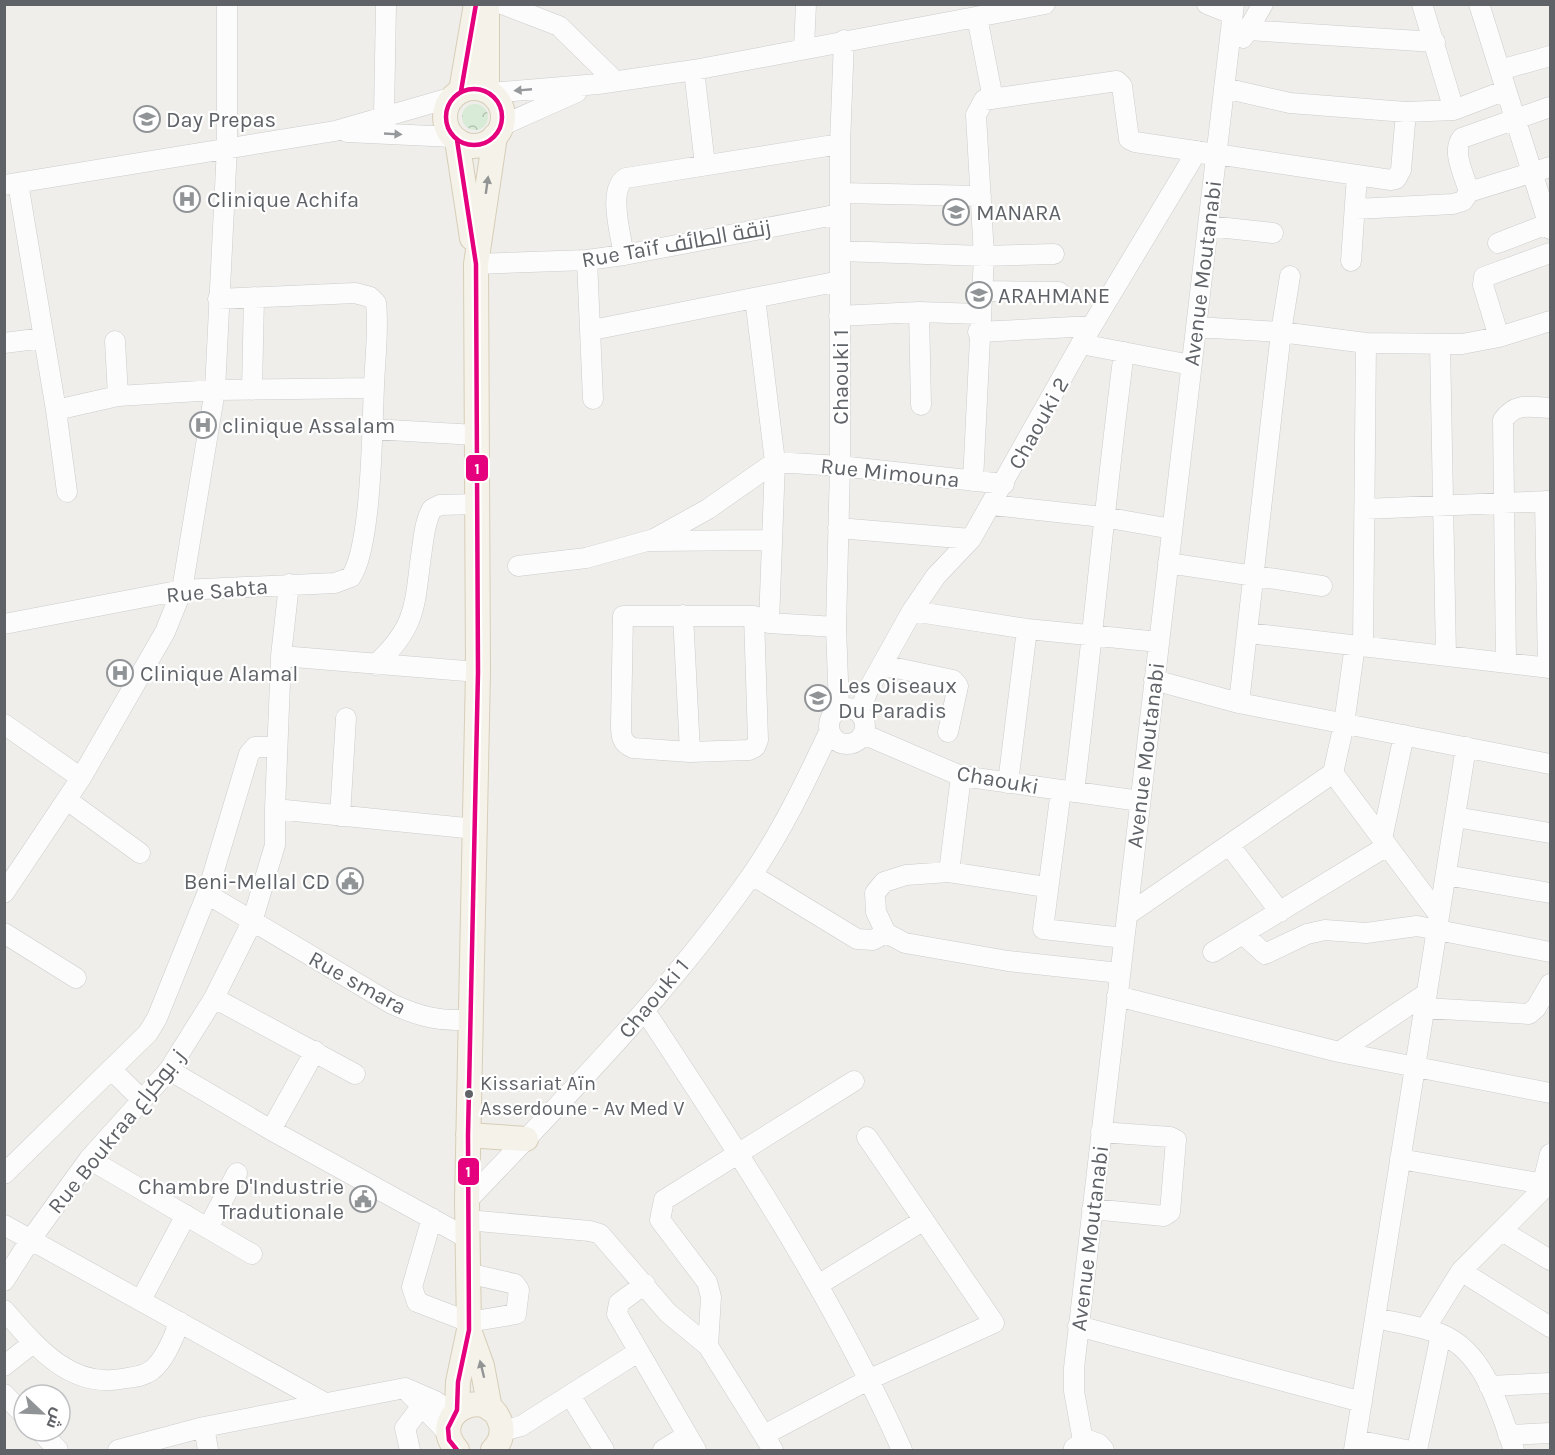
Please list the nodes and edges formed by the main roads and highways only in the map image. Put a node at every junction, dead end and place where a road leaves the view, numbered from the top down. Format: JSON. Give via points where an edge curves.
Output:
{"nodes":[{"id":1,"x":476,"y":4,"type":"edge"},
{"id":2,"x":487,"y":4,"type":"edge"},
{"id":3,"x":488,"y":92,"type":"junction"},
{"id":4,"x":457,"y":94,"type":"junction"},
{"id":5,"x":498,"y":131,"type":"junction"},
{"id":6,"x":455,"y":138,"type":"junction"},
{"id":7,"x":476,"y":264,"type":"junction"},
{"id":8,"x":468,"y":1135,"type":"junction"},
{"id":9,"x":526,"y":1139,"type":"road end"},
{"id":10,"x":469,"y":1326,"type":"junction"},
{"id":11,"x":490,"y":1409,"type":"junction"},
{"id":12,"x":454,"y":1427,"type":"edge"},
{"id":13,"x":497,"y":1445,"type":"edge"}],
"edges":[{"from":1,"to":4,"type":"main road"},
{"from":2,"to":3,"type":"main road"},
{"from":3,"to":4,"type":"main road","via":[[470,88]]},
{"from":3,"to":5,"type":"main road","via":[[502,111]]},
{"from":4,"to":6,"type":"main road","via":[[448,105],[446,122]]},
{"from":5,"to":6,"type":"main road","via":[[481,144]]},
{"from":7,"to":5,"type":"main road","one_way":true},
{"from":6,"to":7,"type":"main road"},
{"from":7,"to":8,"type":"main road","via":[[478,672]]},
{"from":8,"to":9,"type":"main road"},
{"from":8,"to":10,"type":"main road"},
{"from":11,"to":10,"type":"main road","one_way":true},
{"from":10,"to":12,"type":"main road"},
{"from":11,"to":12,"type":"main road","via":[[476,1404]]},
{"from":11,"to":13,"type":"main road","via":[[500,1423]]}]}
